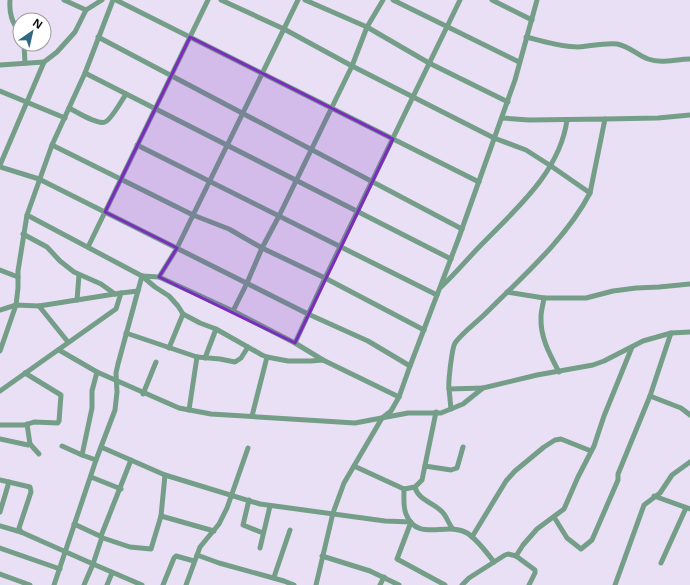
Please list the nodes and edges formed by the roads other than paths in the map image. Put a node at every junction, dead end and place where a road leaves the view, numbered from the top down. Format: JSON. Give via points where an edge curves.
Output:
{"nodes":[{"id":1,"x":10,"y":0,"type":"edge"},
{"id":2,"x":64,"y":0,"type":"edge"},
{"id":3,"x":102,"y":0,"type":"edge"},
{"id":4,"x":115,"y":0,"type":"edge"},
{"id":5,"x":208,"y":0,"type":"edge"},
{"id":6,"x":221,"y":0,"type":"edge"},
{"id":7,"x":298,"y":0,"type":"edge"},
{"id":8,"x":305,"y":0,"type":"edge"},
{"id":9,"x":383,"y":0,"type":"edge"},
{"id":10,"x":393,"y":0,"type":"edge"},
{"id":11,"x":460,"y":0,"type":"edge"},
{"id":12,"x":492,"y":0,"type":"edge"},
{"id":13,"x":537,"y":0,"type":"edge"},
{"id":14,"x":86,"y":10,"type":"junction"},
{"id":15,"x":12,"y":20,"type":"edge"},
{"id":16,"x":532,"y":20,"type":"junction"},
{"id":17,"x":367,"y":27,"type":"junction"},
{"id":18,"x":447,"y":27,"type":"junction"},
{"id":19,"x":284,"y":29,"type":"junction"},
{"id":20,"x":98,"y":37,"type":"junction"},
{"id":21,"x":190,"y":37,"type":"junction"},
{"id":22,"x":526,"y":37,"type":"junction"},
{"id":23,"x":24,"y":52,"type":"edge"},
{"id":24,"x":690,"y":59,"type":"edge"},
{"id":25,"x":44,"y":62,"type":"junction"},
{"id":26,"x":519,"y":62,"type":"junction"},
{"id":27,"x":25,"y":63,"type":"junction"},
{"id":28,"x":429,"y":63,"type":"junction"},
{"id":29,"x":0,"y":65,"type":"edge"},
{"id":30,"x":352,"y":66,"type":"junction"},
{"id":31,"x":85,"y":73,"type":"junction"},
{"id":32,"x":262,"y":73,"type":"junction"},
{"id":33,"x":171,"y":76,"type":"junction"},
{"id":34,"x":0,"y":91,"type":"edge"},
{"id":35,"x":126,"y":94,"type":"junction"},
{"id":36,"x":413,"y":97,"type":"junction"},
{"id":37,"x":27,"y":102,"type":"junction"},
{"id":38,"x":508,"y":102,"type":"junction"},
{"id":39,"x":69,"y":108,"type":"junction"},
{"id":40,"x":331,"y":108,"type":"junction"},
{"id":41,"x":155,"y":109,"type":"junction"},
{"id":42,"x":243,"y":113,"type":"junction"},
{"id":43,"x":690,"y":115,"type":"edge"},
{"id":44,"x":65,"y":118,"type":"junction"},
{"id":45,"x":502,"y":118,"type":"junction"},
{"id":46,"x":605,"y":119,"type":"junction"},
{"id":47,"x":567,"y":120,"type":"junction"},
{"id":48,"x":494,"y":138,"type":"junction"},
{"id":49,"x":393,"y":139,"type":"junction"},
{"id":50,"x":52,"y":145,"type":"junction"},
{"id":51,"x":138,"y":145,"type":"junction"},
{"id":52,"x":227,"y":145,"type":"junction"},
{"id":53,"x":311,"y":149,"type":"junction"},
{"id":54,"x":0,"y":166,"type":"edge"},
{"id":55,"x":551,"y":166,"type":"junction"},
{"id":56,"x":39,"y":178,"type":"junction"},
{"id":57,"x":121,"y":179,"type":"junction"},
{"id":58,"x":296,"y":180,"type":"junction"},
{"id":59,"x":210,"y":181,"type":"junction"},
{"id":60,"x":372,"y":181,"type":"junction"},
{"id":61,"x":479,"y":182,"type":"junction"},
{"id":62,"x":590,"y":193,"type":"junction"},
{"id":63,"x":357,"y":211,"type":"junction"},
{"id":64,"x":105,"y":212,"type":"junction"},
{"id":65,"x":27,"y":215,"type":"junction"},
{"id":66,"x":193,"y":215,"type":"junction"},
{"id":67,"x":279,"y":216,"type":"junction"},
{"id":68,"x":462,"y":229,"type":"junction"},
{"id":69,"x":24,"y":234,"type":"junction"},
{"id":70,"x":340,"y":246,"type":"junction"},
{"id":71,"x":88,"y":247,"type":"junction"},
{"id":72,"x":177,"y":248,"type":"junction"},
{"id":73,"x":262,"y":248,"type":"junction"},
{"id":74,"x":451,"y":259,"type":"junction"},
{"id":75,"x":0,"y":270,"type":"edge"},
{"id":76,"x":79,"y":275,"type":"junction"},
{"id":77,"x":142,"y":276,"type":"junction"},
{"id":78,"x":18,"y":277,"type":"junction"},
{"id":79,"x":159,"y":277,"type":"junction"},
{"id":80,"x":325,"y":278,"type":"junction"},
{"id":81,"x":247,"y":283,"type":"junction"},
{"id":82,"x":690,"y":284,"type":"edge"},
{"id":83,"x":439,"y":289,"type":"junction"},
{"id":84,"x":138,"y":291,"type":"junction"},
{"id":85,"x":507,"y":292,"type":"junction"},
{"id":86,"x":118,"y":294,"type":"junction"},
{"id":87,"x":437,"y":295,"type":"junction"},
{"id":88,"x":544,"y":298,"type":"junction"},
{"id":89,"x":78,"y":300,"type":"junction"},
{"id":90,"x":16,"y":305,"type":"junction"},
{"id":91,"x":39,"y":306,"type":"junction"},
{"id":92,"x":0,"y":310,"type":"edge"},
{"id":93,"x":233,"y":311,"type":"junction"},
{"id":94,"x":183,"y":314,"type":"junction"},
{"id":95,"x":308,"y":314,"type":"junction"},
{"id":96,"x":216,"y":329,"type":"junction"},
{"id":97,"x":424,"y":330,"type":"junction"},
{"id":98,"x":690,"y":332,"type":"edge"},
{"id":99,"x":126,"y":333,"type":"junction"},
{"id":100,"x":671,"y":333,"type":"junction"},
{"id":101,"x":68,"y":342,"type":"junction"},
{"id":102,"x":295,"y":343,"type":"junction"},
{"id":103,"x":248,"y":347,"type":"junction"},
{"id":104,"x":632,"y":347,"type":"junction"},
{"id":105,"x":169,"y":348,"type":"junction"},
{"id":106,"x":58,"y":350,"type":"junction"},
{"id":107,"x":0,"y":351,"type":"edge"},
{"id":108,"x":267,"y":356,"type":"junction"},
{"id":109,"x":197,"y":357,"type":"junction"},
{"id":110,"x":205,"y":358,"type":"junction"},
{"id":111,"x":324,"y":360,"type":"junction"},
{"id":112,"x":156,"y":362,"type":"dead end"},
{"id":113,"x":410,"y":366,"type":"junction"},
{"id":114,"x":97,"y":372,"type":"junction"},
{"id":115,"x":559,"y":372,"type":"junction"},
{"id":116,"x":25,"y":373,"type":"junction"},
{"id":117,"x":116,"y":381,"type":"junction"},
{"id":118,"x":483,"y":388,"type":"junction"},
{"id":119,"x":449,"y":389,"type":"junction"},
{"id":120,"x":0,"y":391,"type":"edge"},
{"id":121,"x":144,"y":394,"type":"junction"},
{"id":122,"x":650,"y":396,"type":"junction"},
{"id":123,"x":399,"y":397,"type":"junction"},
{"id":124,"x":451,"y":409,"type":"junction"},
{"id":125,"x":189,"y":410,"type":"junction"},
{"id":126,"x":436,"y":412,"type":"junction"},
{"id":127,"x":690,"y":415,"type":"edge"},
{"id":128,"x":252,"y":416,"type":"junction"},
{"id":129,"x":382,"y":418,"type":"junction"},
{"id":130,"x":27,"y":424,"type":"junction"},
{"id":131,"x":0,"y":425,"type":"edge"},
{"id":132,"x":0,"y":439,"type":"edge"},
{"id":133,"x":30,"y":444,"type":"junction"},
{"id":134,"x":62,"y":446,"type":"dead end"},
{"id":135,"x":101,"y":447,"type":"junction"},
{"id":136,"x":463,"y":447,"type":"dead end"},
{"id":137,"x":248,"y":448,"type":"dead end"},
{"id":138,"x":591,"y":451,"type":"junction"},
{"id":139,"x":39,"y":454,"type":"dead end"},
{"id":140,"x":82,"y":455,"type":"junction"},
{"id":141,"x":96,"y":460,"type":"junction"},
{"id":142,"x":131,"y":460,"type":"junction"},
{"id":143,"x":690,"y":462,"type":"edge"},
{"id":144,"x":354,"y":466,"type":"junction"},
{"id":145,"x":424,"y":466,"type":"junction"},
{"id":146,"x":165,"y":475,"type":"junction"},
{"id":147,"x":91,"y":477,"type":"junction"},
{"id":148,"x":0,"y":480,"type":"edge"},
{"id":149,"x":9,"y":482,"type":"junction"},
{"id":150,"x":415,"y":487,"type":"junction"},
{"id":151,"x":120,"y":489,"type":"junction"},
{"id":152,"x":404,"y":489,"type":"junction"},
{"id":153,"x":232,"y":495,"type":"junction"},
{"id":154,"x":654,"y":496,"type":"junction"},
{"id":155,"x":249,"y":500,"type":"junction"},
{"id":156,"x":270,"y":506,"type":"junction"},
{"id":157,"x":688,"y":509,"type":"edge"},
{"id":158,"x":0,"y":512,"type":"edge"},
{"id":159,"x":332,"y":513,"type":"junction"},
{"id":160,"x":161,"y":516,"type":"junction"},
{"id":161,"x":554,"y":517,"type":"junction"},
{"id":162,"x":411,"y":522,"type":"junction"},
{"id":163,"x":74,"y":524,"type":"junction"},
{"id":164,"x":0,"y":526,"type":"edge"},
{"id":165,"x":452,"y":528,"type":"junction"},
{"id":166,"x":290,"y":530,"type":"dead end"},
{"id":167,"x":214,"y":531,"type":"junction"},
{"id":168,"x":20,"y":532,"type":"junction"},
{"id":169,"x":263,"y":533,"type":"junction"},
{"id":170,"x":102,"y":537,"type":"junction"},
{"id":171,"x":472,"y":537,"type":"junction"},
{"id":172,"x":0,"y":548,"type":"edge"},
{"id":173,"x":260,"y":548,"type":"dead end"},
{"id":174,"x":65,"y":552,"type":"junction"},
{"id":175,"x":197,"y":555,"type":"junction"},
{"id":176,"x":322,"y":556,"type":"junction"},
{"id":177,"x":516,"y":556,"type":"junction"},
{"id":178,"x":194,"y":561,"type":"junction"},
{"id":179,"x":494,"y":562,"type":"junction"},
{"id":180,"x":661,"y":563,"type":"dead end"},
{"id":181,"x":93,"y":564,"type":"junction"},
{"id":182,"x":60,"y":569,"type":"junction"},
{"id":183,"x":112,"y":573,"type":"junction"},
{"id":184,"x":0,"y":574,"type":"edge"},
{"id":185,"x":384,"y":577,"type":"junction"},
{"id":186,"x":274,"y":578,"type":"junction"},
{"id":187,"x":26,"y":584,"type":"edge"},
{"id":188,"x":54,"y":585,"type":"edge"},
{"id":189,"x":84,"y":585,"type":"edge"},
{"id":190,"x":107,"y":585,"type":"edge"},
{"id":191,"x":142,"y":585,"type":"edge"},
{"id":192,"x":163,"y":585,"type":"edge"},
{"id":193,"x":186,"y":585,"type":"edge"},
{"id":194,"x":292,"y":585,"type":"edge"},
{"id":195,"x":316,"y":585,"type":"edge"},
{"id":196,"x":380,"y":585,"type":"edge"},
{"id":197,"x":399,"y":585,"type":"edge"},
{"id":198,"x":446,"y":585,"type":"edge"},
{"id":199,"x":462,"y":585,"type":"edge"},
{"id":200,"x":529,"y":585,"type":"edge"},
{"id":201,"x":614,"y":585,"type":"edge"}],
"edges":[{"from":1,"to":15,"type":"street"},
{"from":2,"to":14,"type":"street"},
{"from":3,"to":14,"type":"street"},
{"from":4,"to":20,"type":"street"},
{"from":4,"to":21,"type":"street"},
{"from":5,"to":21,"type":"street"},
{"from":6,"to":19,"type":"street"},
{"from":7,"to":19,"type":"street"},
{"from":8,"to":17,"type":"street"},
{"from":9,"to":17,"type":"street"},
{"from":10,"to":18,"type":"street"},
{"from":11,"to":18,"type":"street"},
{"from":12,"to":16,"type":"street"},
{"from":13,"to":16,"type":"street"},
{"from":14,"to":25,"type":"street","via":[[75,32]]},
{"from":16,"to":22,"type":"street"},
{"from":17,"to":28,"type":"street"},
{"from":17,"to":30,"type":"street"},
{"from":18,"to":26,"type":"street"},
{"from":18,"to":28,"type":"street"},
{"from":19,"to":30,"type":"street"},
{"from":19,"to":32,"type":"street"},
{"from":20,"to":31,"type":"street"},
{"from":20,"to":33,"type":"street"},
{"from":21,"to":32,"type":"street"},
{"from":21,"to":33,"type":"street"},
{"from":22,"to":24,"type":"street","via":[[564,46],[619,44],[660,62]]},
{"from":22,"to":26,"type":"street"},
{"from":23,"to":27,"type":"street"},
{"from":25,"to":27,"type":"street"},
{"from":25,"to":37,"type":"street"},
{"from":26,"to":38,"type":"street"},
{"from":27,"to":29,"type":"street"},
{"from":28,"to":36,"type":"street"},
{"from":28,"to":38,"type":"street"},
{"from":30,"to":36,"type":"street"},
{"from":30,"to":40,"type":"street"},
{"from":31,"to":35,"type":"street"},
{"from":31,"to":39,"type":"street"},
{"from":32,"to":40,"type":"street"},
{"from":32,"to":42,"type":"street"},
{"from":33,"to":41,"type":"street"},
{"from":33,"to":42,"type":"street"},
{"from":34,"to":37,"type":"street"},
{"from":35,"to":39,"type":"street","via":[[105,122],[98,122]]},
{"from":35,"to":41,"type":"street"},
{"from":36,"to":48,"type":"street"},
{"from":36,"to":49,"type":"street"},
{"from":37,"to":44,"type":"street"},
{"from":37,"to":54,"type":"street"},
{"from":38,"to":45,"type":"street"},
{"from":39,"to":44,"type":"street"},
{"from":40,"to":49,"type":"street"},
{"from":40,"to":53,"type":"street"},
{"from":41,"to":51,"type":"street"},
{"from":41,"to":52,"type":"street"},
{"from":42,"to":52,"type":"street"},
{"from":42,"to":53,"type":"street"},
{"from":43,"to":46,"type":"street"},
{"from":44,"to":50,"type":"street"},
{"from":45,"to":47,"type":"street"},
{"from":45,"to":48,"type":"street"},
{"from":46,"to":47,"type":"street"},
{"from":46,"to":62,"type":"street"},
{"from":47,"to":55,"type":"street","via":[[563,139]]},
{"from":48,"to":55,"type":"street","via":[[526,150]]},
{"from":48,"to":61,"type":"street"},
{"from":49,"to":60,"type":"street"},
{"from":49,"to":61,"type":"street"},
{"from":50,"to":56,"type":"street"},
{"from":50,"to":57,"type":"street"},
{"from":51,"to":57,"type":"street"},
{"from":51,"to":59,"type":"street"},
{"from":52,"to":58,"type":"street"},
{"from":52,"to":59,"type":"street"},
{"from":53,"to":58,"type":"street"},
{"from":53,"to":60,"type":"street"},
{"from":54,"to":56,"type":"street"},
{"from":55,"to":62,"type":"street"},
{"from":55,"to":83,"type":"street","via":[[502,224]]},
{"from":56,"to":64,"type":"street"},
{"from":56,"to":65,"type":"street"},
{"from":57,"to":64,"type":"street"},
{"from":57,"to":66,"type":"street"},
{"from":58,"to":63,"type":"street"},
{"from":58,"to":67,"type":"street"},
{"from":59,"to":66,"type":"street"},
{"from":59,"to":67,"type":"street"},
{"from":60,"to":63,"type":"street"},
{"from":60,"to":68,"type":"street"},
{"from":61,"to":68,"type":"street"},
{"from":62,"to":85,"type":"street","via":[[572,221],[546,253]]},
{"from":63,"to":70,"type":"street"},
{"from":63,"to":74,"type":"street"},
{"from":64,"to":71,"type":"street"},
{"from":64,"to":72,"type":"street"},
{"from":65,"to":69,"type":"street"},
{"from":65,"to":71,"type":"street"},
{"from":66,"to":72,"type":"street"},
{"from":66,"to":73,"type":"street","via":[[229,229]]},
{"from":67,"to":70,"type":"street"},
{"from":67,"to":73,"type":"street"},
{"from":68,"to":74,"type":"street"},
{"from":69,"to":76,"type":"street","via":[[47,247]]},
{"from":69,"to":78,"type":"street"},
{"from":70,"to":80,"type":"street"},
{"from":70,"to":87,"type":"street"},
{"from":71,"to":77,"type":"street"},
{"from":72,"to":79,"type":"street"},
{"from":72,"to":81,"type":"street"},
{"from":73,"to":80,"type":"street"},
{"from":73,"to":81,"type":"street"},
{"from":74,"to":83,"type":"street"},
{"from":75,"to":78,"type":"street"},
{"from":76,"to":86,"type":"street"},
{"from":76,"to":89,"type":"street"},
{"from":77,"to":79,"type":"street"},
{"from":77,"to":84,"type":"street"},
{"from":77,"to":94,"type":"street","via":[[169,296]]},
{"from":78,"to":90,"type":"street"},
{"from":79,"to":93,"type":"street"},
{"from":80,"to":95,"type":"street"},
{"from":80,"to":97,"type":"street"},
{"from":81,"to":93,"type":"street"},
{"from":81,"to":95,"type":"street"},
{"from":82,"to":88,"type":"street","via":[[613,291],[586,298]]},
{"from":83,"to":87,"type":"street"},
{"from":84,"to":86,"type":"street"},
{"from":84,"to":99,"type":"street"},
{"from":85,"to":88,"type":"street"},
{"from":85,"to":119,"type":"street","via":[[454,345]]},
{"from":86,"to":89,"type":"street"},
{"from":86,"to":101,"type":"street","via":[[116,309]]},
{"from":87,"to":97,"type":"street"},
{"from":88,"to":115,"type":"street","via":[[542,330]]},
{"from":89,"to":91,"type":"street"},
{"from":90,"to":91,"type":"street"},
{"from":90,"to":92,"type":"street"},
{"from":90,"to":107,"type":"street"},
{"from":91,"to":101,"type":"street"},
{"from":93,"to":102,"type":"street"},
{"from":94,"to":96,"type":"street"},
{"from":94,"to":105,"type":"street"},
{"from":95,"to":102,"type":"street"},
{"from":95,"to":113,"type":"street","via":[[368,341]]},
{"from":96,"to":103,"type":"street"},
{"from":96,"to":110,"type":"street"},
{"from":97,"to":113,"type":"street"},
{"from":98,"to":100,"type":"street"},
{"from":99,"to":105,"type":"street"},
{"from":99,"to":117,"type":"street"},
{"from":100,"to":104,"type":"street"},
{"from":100,"to":122,"type":"street"},
{"from":101,"to":106,"type":"street"},
{"from":102,"to":111,"type":"street"},
{"from":103,"to":108,"type":"street"},
{"from":103,"to":110,"type":"street","via":[[235,362]]},
{"from":104,"to":115,"type":"street","via":[[604,361]]},
{"from":104,"to":138,"type":"street"},
{"from":105,"to":109,"type":"street"},
{"from":106,"to":114,"type":"street"},
{"from":106,"to":116,"type":"street"},
{"from":108,"to":111,"type":"street","via":[[288,361]]},
{"from":108,"to":128,"type":"street"},
{"from":109,"to":110,"type":"street"},
{"from":109,"to":125,"type":"street"},
{"from":111,"to":123,"type":"street"},
{"from":112,"to":121,"type":"street"},
{"from":113,"to":123,"type":"street"},
{"from":114,"to":117,"type":"street"},
{"from":114,"to":140,"type":"street"},
{"from":115,"to":118,"type":"street"},
{"from":116,"to":120,"type":"street"},
{"from":116,"to":130,"type":"street","via":[[59,393],[61,397],[58,423]]},
{"from":117,"to":121,"type":"street"},
{"from":117,"to":135,"type":"street","via":[[115,410]]},
{"from":118,"to":119,"type":"street"},
{"from":118,"to":124,"type":"street","via":[[463,404]]},
{"from":119,"to":124,"type":"street"},
{"from":121,"to":125,"type":"street"},
{"from":122,"to":127,"type":"street","via":[[676,406]]},
{"from":122,"to":161,"type":"street","via":[[592,540],[581,549],[567,538]]},
{"from":123,"to":129,"type":"street","via":[[391,411]]},
{"from":124,"to":126,"type":"street"},
{"from":125,"to":128,"type":"street"},
{"from":126,"to":129,"type":"street","via":[[408,413]]},
{"from":126,"to":145,"type":"street"},
{"from":128,"to":129,"type":"street","via":[[355,423]]},
{"from":129,"to":144,"type":"street"},
{"from":130,"to":131,"type":"street"},
{"from":130,"to":133,"type":"street"},
{"from":132,"to":133,"type":"street"},
{"from":133,"to":139,"type":"street"},
{"from":134,"to":140,"type":"street"},
{"from":135,"to":141,"type":"street"},
{"from":135,"to":142,"type":"street"},
{"from":136,"to":145,"type":"street","via":[[457,468],[451,470]]},
{"from":137,"to":153,"type":"street"},
{"from":138,"to":161,"type":"street","via":[[564,510]]},
{"from":138,"to":171,"type":"street","via":[[561,439],[544,447],[506,481]]},
{"from":140,"to":141,"type":"street"},
{"from":141,"to":147,"type":"street"},
{"from":142,"to":146,"type":"street"},
{"from":142,"to":151,"type":"street"},
{"from":143,"to":154,"type":"street","via":[[672,475],[662,490]]},
{"from":144,"to":152,"type":"street"},
{"from":144,"to":159,"type":"street"},
{"from":145,"to":150,"type":"street","via":[[422,480]]},
{"from":146,"to":153,"type":"street"},
{"from":146,"to":160,"type":"street"},
{"from":147,"to":151,"type":"street"},
{"from":147,"to":163,"type":"street"},
{"from":148,"to":149,"type":"street"},
{"from":149,"to":158,"type":"street"},
{"from":149,"to":168,"type":"street","via":[[31,489]]},
{"from":150,"to":152,"type":"street"},
{"from":150,"to":165,"type":"street","via":[[422,498],[444,513]]},
{"from":151,"to":170,"type":"street"},
{"from":152,"to":162,"type":"street","via":[[405,514]]},
{"from":153,"to":155,"type":"street"},
{"from":153,"to":167,"type":"street"},
{"from":154,"to":157,"type":"street"},
{"from":154,"to":201,"type":"street","via":[[644,504]]},
{"from":155,"to":156,"type":"street"},
{"from":155,"to":169,"type":"street","via":[[243,526]]},
{"from":156,"to":159,"type":"street"},
{"from":156,"to":169,"type":"street"},
{"from":157,"to":180,"type":"street"},
{"from":159,"to":162,"type":"street","via":[[384,521]]},
{"from":159,"to":176,"type":"street"},
{"from":160,"to":167,"type":"street"},
{"from":160,"to":170,"type":"street","via":[[151,549],[130,546]]},
{"from":161,"to":177,"type":"street","via":[[530,535]]},
{"from":162,"to":165,"type":"street","via":[[418,528],[428,530]]},
{"from":162,"to":198,"type":"street","via":[[397,558]]},
{"from":163,"to":170,"type":"street"},
{"from":163,"to":174,"type":"street"},
{"from":164,"to":168,"type":"street"},
{"from":165,"to":171,"type":"street"},
{"from":166,"to":186,"type":"street"},
{"from":167,"to":175,"type":"street","via":[[200,547]]},
{"from":168,"to":174,"type":"street"},
{"from":169,"to":173,"type":"street"},
{"from":170,"to":181,"type":"street"},
{"from":171,"to":179,"type":"street"},
{"from":172,"to":182,"type":"street"},
{"from":174,"to":181,"type":"street"},
{"from":174,"to":182,"type":"street"},
{"from":175,"to":178,"type":"street"},
{"from":175,"to":186,"type":"street"},
{"from":176,"to":185,"type":"street"},
{"from":176,"to":195,"type":"street"},
{"from":177,"to":179,"type":"street","via":[[508,554]]},
{"from":177,"to":200,"type":"street","via":[[535,570]]},
{"from":178,"to":192,"type":"street","via":[[176,556]]},
{"from":178,"to":193,"type":"street"},
{"from":179,"to":199,"type":"street"},
{"from":181,"to":183,"type":"street"},
{"from":181,"to":189,"type":"street"},
{"from":182,"to":188,"type":"street"},
{"from":183,"to":190,"type":"street"},
{"from":183,"to":191,"type":"street"},
{"from":184,"to":187,"type":"street"},
{"from":185,"to":196,"type":"street"},
{"from":185,"to":197,"type":"street"},
{"from":186,"to":194,"type":"street"}]}
